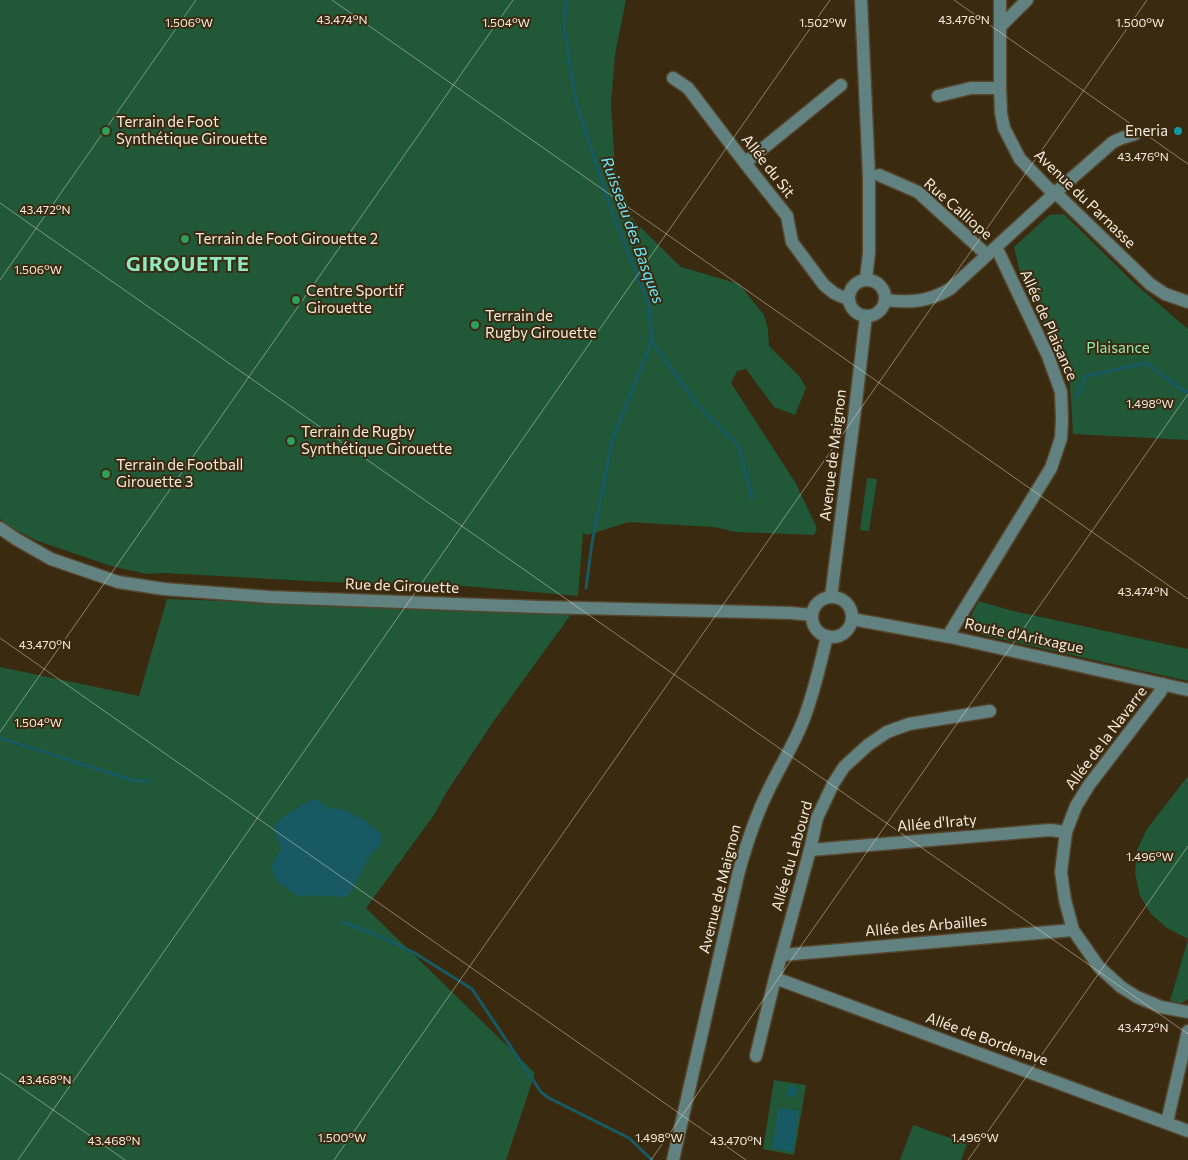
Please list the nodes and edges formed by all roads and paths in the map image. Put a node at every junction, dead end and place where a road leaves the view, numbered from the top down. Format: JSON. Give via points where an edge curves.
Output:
{"nodes":[{"id":1,"x":861,"y":0,"type":"edge"},
{"id":2,"x":1000,"y":0,"type":"edge"},
{"id":3,"x":1027,"y":0,"type":"edge"},
{"id":4,"x":1000,"y":27,"type":"junction"},
{"id":5,"x":673,"y":78,"type":"dead end"},
{"id":6,"x":841,"y":85,"type":"dead end"},
{"id":7,"x":1000,"y":88,"type":"junction"},
{"id":8,"x":938,"y":96,"type":"dead end"},
{"id":9,"x":1135,"y":134,"type":"dead end"},
{"id":10,"x":744,"y":163,"type":"junction"},
{"id":11,"x":879,"y":175,"type":"dead end"},
{"id":12,"x":1055,"y":193,"type":"junction"},
{"id":13,"x":990,"y":252,"type":"junction"},
{"id":14,"x":866,"y":279,"type":"junction"},
{"id":15,"x":848,"y":299,"type":"junction"},
{"id":16,"x":885,"y":300,"type":"junction"},
{"id":17,"x":1188,"y":302,"type":"edge"},
{"id":18,"x":866,"y":316,"type":"junction"},
{"id":19,"x":0,"y":528,"type":"edge"},
{"id":20,"x":0,"y":539,"type":"edge"},
{"id":21,"x":16,"y":540,"type":"junction"},
{"id":22,"x":831,"y":597,"type":"junction"},
{"id":23,"x":812,"y":615,"type":"junction"},
{"id":24,"x":852,"y":619,"type":"junction"},
{"id":25,"x":827,"y":636,"type":"junction"},
{"id":26,"x":950,"y":637,"type":"junction"},
{"id":27,"x":1163,"y":684,"type":"junction"},
{"id":28,"x":1188,"y":690,"type":"edge"},
{"id":29,"x":990,"y":711,"type":"dead end"},
{"id":30,"x":1066,"y":832,"type":"junction"},
{"id":31,"x":810,"y":850,"type":"junction"},
{"id":32,"x":1073,"y":930,"type":"junction"},
{"id":33,"x":782,"y":955,"type":"junction"},
{"id":34,"x":775,"y":978,"type":"junction"},
{"id":35,"x":1188,"y":1012,"type":"edge"},
{"id":36,"x":1188,"y":1031,"type":"edge"},
{"id":37,"x":756,"y":1056,"type":"dead end"},
{"id":38,"x":1167,"y":1122,"type":"junction"},
{"id":39,"x":1188,"y":1131,"type":"edge"},
{"id":40,"x":673,"y":1160,"type":"edge"}],
"edges":[{"from":1,"to":14,"type":"street","via":[[869,176]]},
{"from":2,"to":4,"type":"street","name":"Avenue du Parnasse"},
{"from":3,"to":4,"type":"street"},
{"from":4,"to":7,"type":"street","name":"Avenue du Parnasse"},
{"from":5,"to":10,"type":"street","name":"Allée du Sit","via":[[688,88]]},
{"from":6,"to":10,"type":"street"},
{"from":7,"to":8,"type":"street","via":[[970,88]]},
{"from":7,"to":12,"type":"street","name":"Avenue du Parnasse","via":[[1001,113],[1010,142],[1020,159]]},
{"from":9,"to":12,"type":"street","via":[[1113,142]]},
{"from":10,"to":15,"type":"street","name":"Allée du Sit","via":[[787,216],[792,242],[799,254],[824,285]]},
{"from":11,"to":13,"type":"street","name":"Rue Calliope","via":[[918,192]]},
{"from":12,"to":13,"type":"street"},
{"from":12,"to":17,"type":"street","name":"Avenue du Parnasse","via":[[1150,284]]},
{"from":13,"to":16,"type":"street","via":[[940,295],[919,301]]},
{"from":13,"to":26,"type":"street","name":"Allée de Plaisance","via":[[999,253],[1048,356],[1061,392],[1061,438],[1051,468]]},
{"from":14,"to":15,"type":"street","via":[[855,283]]},
{"from":14,"to":16,"type":"street","via":[[880,285]]},
{"from":15,"to":18,"type":"street","via":[[852,310]]},
{"from":16,"to":18,"type":"street","via":[[878,312]]},
{"from":18,"to":22,"type":"street","name":"Avenue de Maignon"},
{"from":19,"to":21,"type":"street"},
{"from":20,"to":21,"type":"street","name":"Rue de Girouette"},
{"from":21,"to":23,"type":"street","name":"Rue de Girouette","via":[[51,559],[118,582],[164,589],[269,597]]},
{"from":22,"to":23,"type":"street","via":[[821,601]]},
{"from":22,"to":24,"type":"street","via":[[846,602]]},
{"from":23,"to":25,"type":"street","via":[[815,626]]},
{"from":24,"to":25,"type":"street","via":[[846,631],[834,637]]},
{"from":24,"to":26,"type":"street","name":"Route d'Aritxague"},
{"from":25,"to":40,"type":"street","name":"Avenue de Maignon","via":[[806,714],[746,845]]},
{"from":26,"to":27,"type":"street","name":"Route d'Aritxague"},
{"from":27,"to":28,"type":"street","name":"Route d'Aritxague"},
{"from":27,"to":30,"type":"street","name":"Allée de la Navarre","via":[[1161,691],[1089,785]]},
{"from":29,"to":31,"type":"street","name":"Allée du Labourd","via":[[909,724],[868,744],[844,766],[833,784],[817,818]]},
{"from":30,"to":31,"type":"street","name":"Allée d'Iraty","via":[[1050,830]]},
{"from":30,"to":32,"type":"street","name":"Allée de la Navarre","via":[[1061,872]]},
{"from":31,"to":33,"type":"street","name":"Allée du Labourd"},
{"from":32,"to":33,"type":"street","name":"Allée des Arbailles"},
{"from":32,"to":35,"type":"street","name":"Allée de la Navarre","via":[[1099,967],[1121,988],[1161,1007]]},
{"from":33,"to":34,"type":"street","name":"Allée du Labourd"},
{"from":34,"to":37,"type":"street","name":"Allée du Labourd"},
{"from":34,"to":38,"type":"street","name":"Allée de Bordenave"},
{"from":36,"to":38,"type":"street"},
{"from":38,"to":39,"type":"street","name":"Allée de Bordenave"}]}
